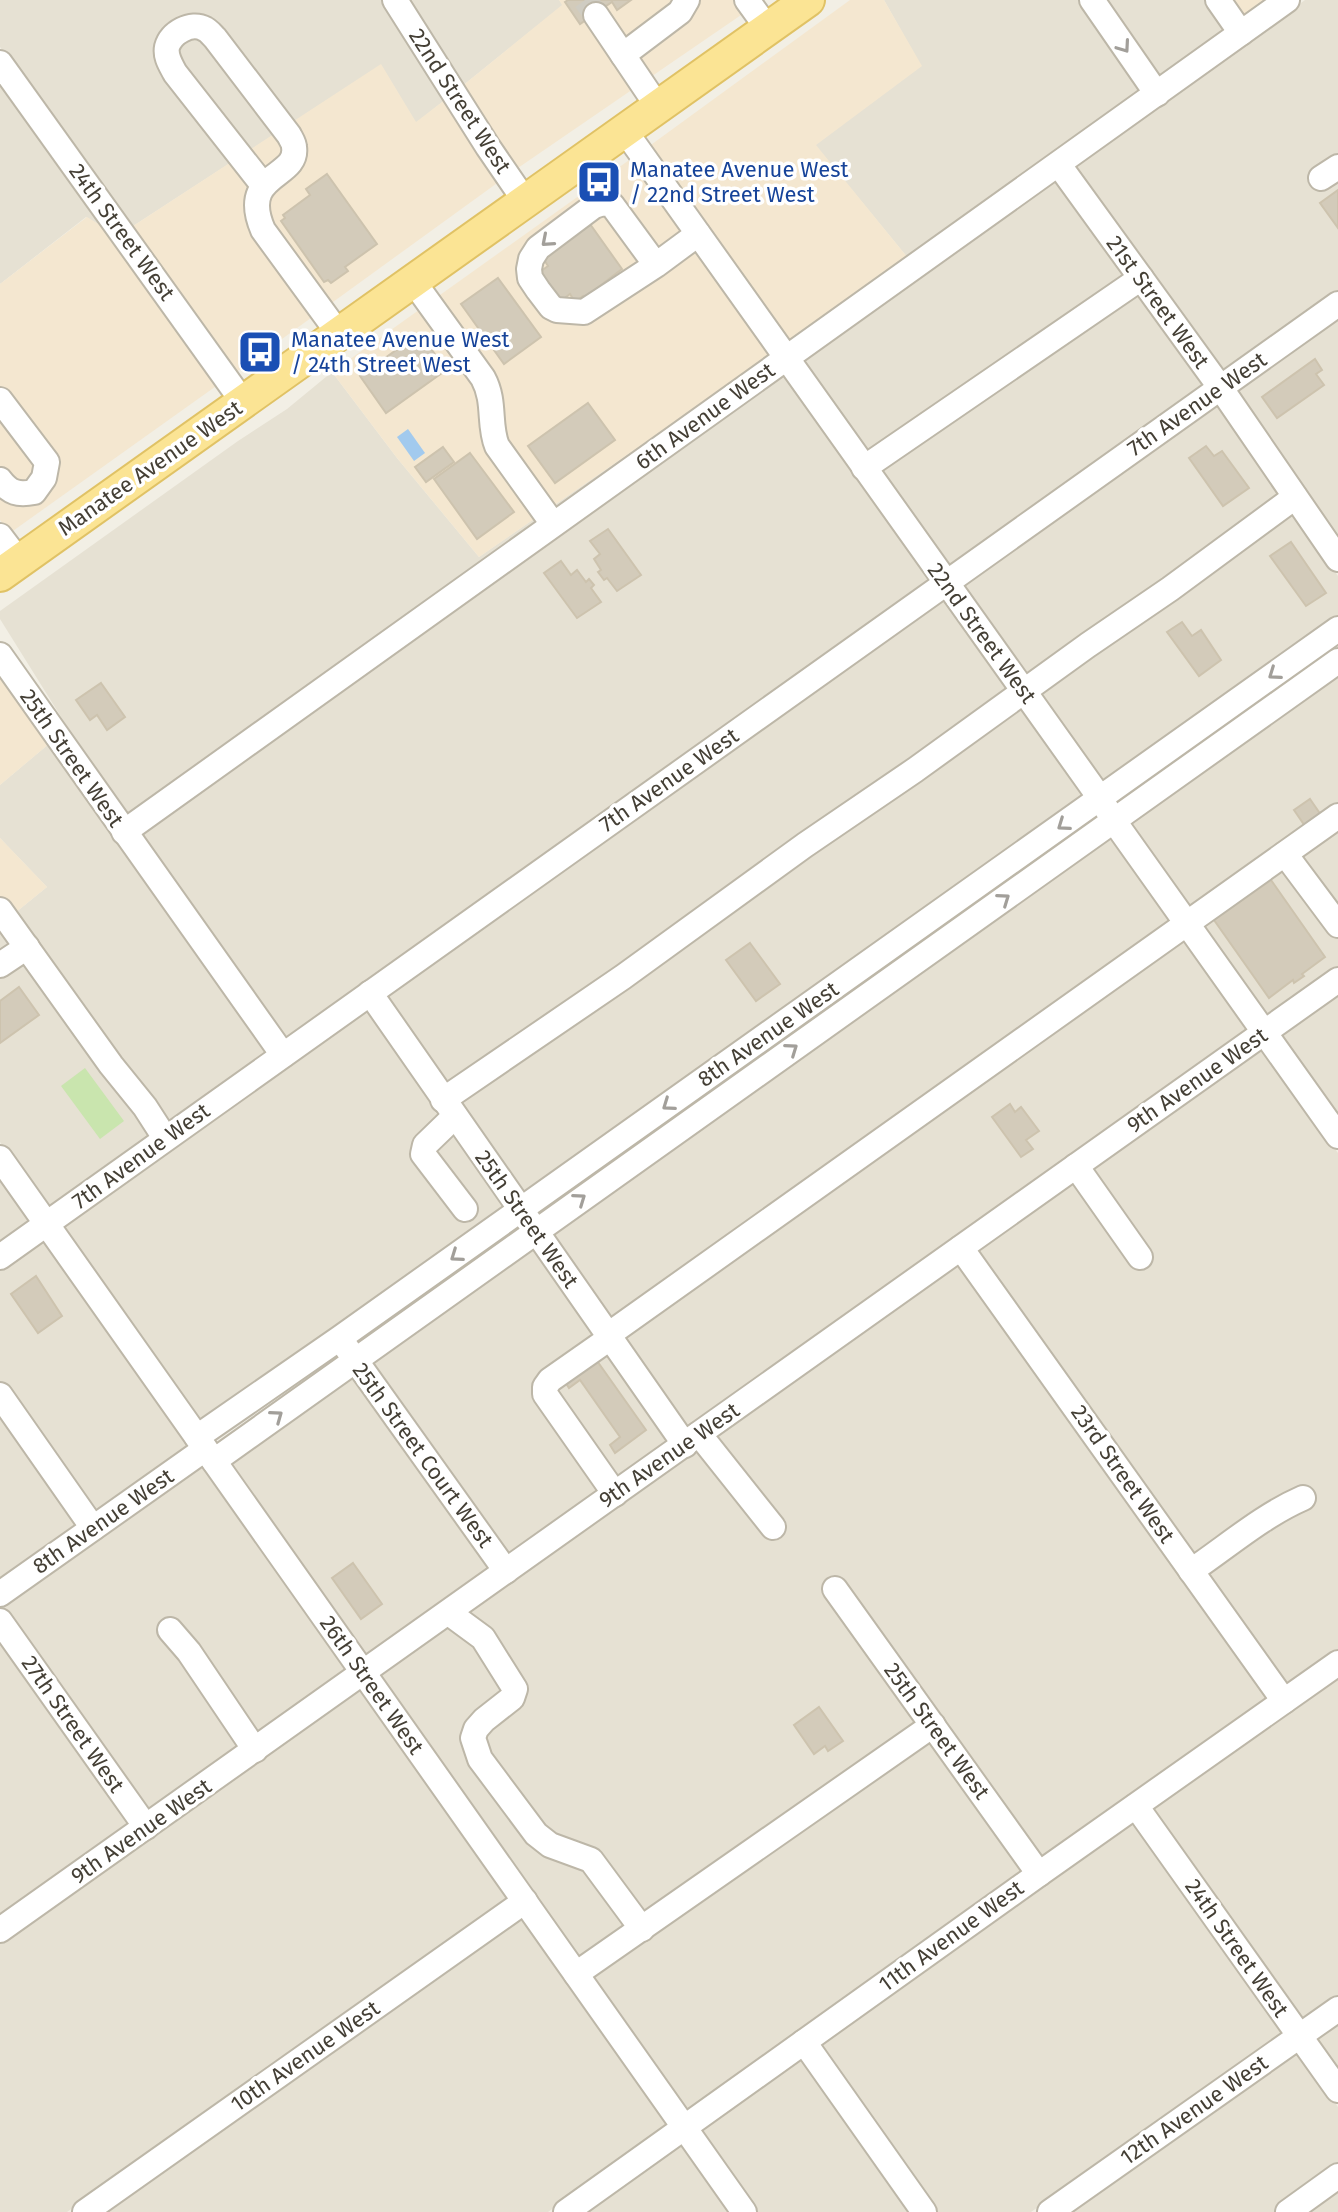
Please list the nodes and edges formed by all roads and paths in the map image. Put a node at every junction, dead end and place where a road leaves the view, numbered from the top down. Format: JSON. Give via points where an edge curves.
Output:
{"nodes":[{"id":1,"x":395,"y":0,"type":"edge"},
{"id":2,"x":687,"y":0,"type":"edge"},
{"id":3,"x":747,"y":0,"type":"edge"},
{"id":4,"x":808,"y":0,"type":"edge"},
{"id":5,"x":1092,"y":0,"type":"edge"},
{"id":6,"x":1218,"y":0,"type":"edge"},
{"id":7,"x":1287,"y":0,"type":"edge"},
{"id":8,"x":596,"y":15,"type":"tunnel mouth"},
{"id":9,"x":768,"y":29,"type":"junction"},
{"id":10,"x":1241,"y":33,"type":"junction"},
{"id":11,"x":623,"y":55,"type":"junction"},
{"id":12,"x":0,"y":63,"type":"edge"},
{"id":13,"x":1157,"y":94,"type":"junction"},
{"id":14,"x":658,"y":107,"type":"junction"},
{"id":15,"x":625,"y":131,"type":"junction"},
{"id":16,"x":1059,"y":165,"type":"junction"},
{"id":17,"x":263,"y":185,"type":"junction"},
{"id":18,"x":525,"y":201,"type":"junction"},
{"id":19,"x":698,"y":234,"type":"junction"},
{"id":20,"x":656,"y":265,"type":"junction"},
{"id":21,"x":1141,"y":278,"type":"junction"},
{"id":22,"x":413,"y":281,"type":"junction"},
{"id":23,"x":1338,"y":304,"type":"edge"},
{"id":24,"x":339,"y":334,"type":"junction"},
{"id":25,"x":786,"y":358,"type":"junction"},
{"id":26,"x":1220,"y":387,"type":"junction"},
{"id":27,"x":0,"y":400,"type":"edge"},
{"id":28,"x":243,"y":402,"type":"junction"},
{"id":29,"x":864,"y":468,"type":"junction"},
{"id":30,"x":0,"y":480,"type":"edge"},
{"id":31,"x":1295,"y":497,"type":"junction"},
{"id":32,"x":553,"y":524,"type":"junction"},
{"id":33,"x":0,"y":536,"type":"edge"},
{"id":34,"x":1338,"y":559,"type":"edge"},
{"id":35,"x":9,"y":568,"type":"edge"},
{"id":36,"x":946,"y":583,"type":"junction"},
{"id":37,"x":1338,"y":629,"type":"edge"},
{"id":38,"x":0,"y":655,"type":"edge"},
{"id":39,"x":1338,"y":661,"type":"edge"},
{"id":40,"x":1024,"y":692,"type":"junction"},
{"id":41,"x":1100,"y":798,"type":"junction"},
{"id":42,"x":1338,"y":816,"type":"edge"},
{"id":43,"x":1114,"y":821,"type":"junction"},
{"id":44,"x":124,"y":832,"type":"junction"},
{"id":45,"x":1285,"y":854,"type":"junction"},
{"id":46,"x":0,"y":910,"type":"edge"},
{"id":47,"x":1187,"y":924,"type":"junction"},
{"id":48,"x":1338,"y":925,"type":"edge"},
{"id":49,"x":27,"y":947,"type":"junction"},
{"id":50,"x":0,"y":965,"type":"edge"},
{"id":51,"x":1338,"y":980,"type":"edge"},
{"id":52,"x":370,"y":993,"type":"junction"},
{"id":53,"x":1264,"y":1033,"type":"junction"},
{"id":54,"x":283,"y":1055,"type":"junction"},
{"id":55,"x":449,"y":1108,"type":"junction"},
{"id":56,"x":1338,"y":1136,"type":"edge"},
{"id":57,"x":165,"y":1138,"type":"junction"},
{"id":58,"x":0,"y":1158,"type":"edge"},
{"id":59,"x":1076,"y":1166,"type":"junction"},
{"id":60,"x":465,"y":1209,"type":"dead end"},
{"id":61,"x":520,"y":1210,"type":"junction"},
{"id":62,"x":46,"y":1224,"type":"junction"},
{"id":63,"x":535,"y":1232,"type":"junction"},
{"id":64,"x":961,"y":1248,"type":"junction"},
{"id":65,"x":0,"y":1257,"type":"edge"},
{"id":66,"x":1140,"y":1257,"type":"dead end"},
{"id":67,"x":609,"y":1337,"type":"junction"},
{"id":68,"x":340,"y":1338,"type":"junction"},
{"id":69,"x":355,"y":1360,"type":"junction"},
{"id":70,"x":0,"y":1395,"type":"edge"},
{"id":71,"x":692,"y":1440,"type":"junction"},
{"id":72,"x":206,"y":1449,"type":"junction"},
{"id":73,"x":615,"y":1494,"type":"junction"},
{"id":74,"x":1303,"y":1498,"type":"dead end"},
{"id":75,"x":773,"y":1527,"type":"dead end"},
{"id":76,"x":93,"y":1528,"type":"junction"},
{"id":77,"x":506,"y":1571,"type":"junction"},
{"id":78,"x":1191,"y":1571,"type":"junction"},
{"id":79,"x":835,"y":1589,"type":"dead end"},
{"id":80,"x":476,"y":1593,"type":"junction"},
{"id":81,"x":0,"y":1594,"type":"edge"},
{"id":82,"x":449,"y":1613,"type":"junction"},
{"id":83,"x":0,"y":1621,"type":"edge"},
{"id":84,"x":170,"y":1630,"type":"dead end"},
{"id":85,"x":483,"y":1638,"type":"junction"},
{"id":86,"x":1338,"y":1663,"type":"edge"},
{"id":87,"x":363,"y":1673,"type":"junction"},
{"id":88,"x":1284,"y":1701,"type":"junction"},
{"id":89,"x":933,"y":1725,"type":"junction"},
{"id":90,"x":255,"y":1750,"type":"junction"},
{"id":91,"x":1136,"y":1806,"type":"junction"},
{"id":92,"x":146,"y":1827,"type":"junction"},
{"id":93,"x":1039,"y":1874,"type":"junction"},
{"id":94,"x":525,"y":1901,"type":"junction"},
{"id":95,"x":642,"y":1929,"type":"junction"},
{"id":96,"x":0,"y":1930,"type":"edge"},
{"id":97,"x":576,"y":1974,"type":"junction"},
{"id":98,"x":1338,"y":2009,"type":"edge"},
{"id":99,"x":1300,"y":2036,"type":"junction"},
{"id":100,"x":804,"y":2042,"type":"junction"},
{"id":101,"x":1338,"y":2090,"type":"edge"},
{"id":102,"x":684,"y":2128,"type":"junction"},
{"id":103,"x":1338,"y":2176,"type":"edge"},
{"id":104,"x":85,"y":2212,"type":"edge"},
{"id":105,"x":566,"y":2212,"type":"edge"},
{"id":106,"x":744,"y":2212,"type":"edge"},
{"id":107,"x":924,"y":2212,"type":"edge"},
{"id":108,"x":1050,"y":2212,"type":"edge"},
{"id":109,"x":1288,"y":2212,"type":"edge"}],
"edges":[{"from":1,"to":18,"type":"street","name":"22nd Street West"},
{"from":2,"to":11,"type":"street","via":[[680,12]]},
{"from":3,"to":9,"type":"street"},
{"from":4,"to":9,"type":"main road","name":"Manatee Avenue West"},
{"from":5,"to":13,"type":"street","one_way":true},
{"from":6,"to":10,"type":"street"},
{"from":7,"to":10,"type":"street","name":"6th Avenue West"},
{"from":8,"to":11,"type":"street"},
{"from":9,"to":14,"type":"main road","name":"Manatee Avenue West"},
{"from":10,"to":13,"type":"street","name":"6th Avenue West"},
{"from":11,"to":14,"type":"street"},
{"from":12,"to":28,"type":"street","name":"24th Street West"},
{"from":13,"to":16,"type":"street","name":"6th Avenue West"},
{"from":14,"to":15,"type":"main road","name":"Manatee Avenue West"},
{"from":15,"to":18,"type":"main road","name":"Manatee Avenue West"},
{"from":15,"to":19,"type":"street","name":"22nd Street West"},
{"from":16,"to":21,"type":"street","name":"21st Street West"},
{"from":16,"to":25,"type":"street","name":"6th Avenue West"},
{"from":17,"to":17,"type":"street","via":[[292,161],[295,149],[289,135],[215,38],[206,29],[187,27],[167,46],[167,58]]},
{"from":17,"to":24,"type":"street","via":[[256,201],[263,230]]},
{"from":18,"to":22,"type":"main road","name":"Manatee Avenue West"},
{"from":19,"to":20,"type":"street"},
{"from":19,"to":25,"type":"street","name":"22nd Street West"},
{"from":20,"to":20,"type":"street","one_way":true,"via":[[612,205],[603,203],[538,248],[529,269],[551,307],[584,312]]},
{"from":21,"to":26,"type":"street","name":"21st Street West"},
{"from":21,"to":29,"type":"street"},
{"from":22,"to":24,"type":"main road","name":"Manatee Avenue West"},
{"from":22,"to":32,"type":"street","via":[[483,378],[497,446]]},
{"from":23,"to":26,"type":"street","name":"7th Avenue West"},
{"from":24,"to":28,"type":"main road","name":"Manatee Avenue West"},
{"from":25,"to":29,"type":"street","name":"22nd Street West"},
{"from":25,"to":32,"type":"street","name":"6th Avenue West"},
{"from":26,"to":31,"type":"street","name":"21st Street West"},
{"from":26,"to":36,"type":"street","name":"7th Avenue West"},
{"from":27,"to":30,"type":"street","via":[[47,462],[34,492],[8,490]]},
{"from":28,"to":35,"type":"main road","name":"Manatee Avenue West"},
{"from":29,"to":36,"type":"street","name":"22nd Street West"},
{"from":31,"to":34,"type":"street","name":"21st Street West"},
{"from":31,"to":40,"type":"street"},
{"from":32,"to":44,"type":"street","name":"6th Avenue West"},
{"from":33,"to":35,"type":"street"},
{"from":36,"to":40,"type":"street","name":"22nd Street West"},
{"from":36,"to":52,"type":"street","name":"7th Avenue West"},
{"from":37,"to":41,"type":"street","name":"8th Avenue West","one_way":true},
{"from":38,"to":44,"type":"street","name":"25th Street West"},
{"from":39,"to":43,"type":"street","name":"8th Avenue West"},
{"from":40,"to":41,"type":"street","name":"22nd Street West"},
{"from":40,"to":55,"type":"street","via":[[792,854]]},
{"from":41,"to":43,"type":"street","name":"22nd Street West"},
{"from":41,"to":61,"type":"street","name":"8th Avenue West","one_way":true},
{"from":42,"to":45,"type":"street"},
{"from":43,"to":47,"type":"street","name":"22nd Street West"},
{"from":63,"to":43,"type":"street","name":"8th Avenue West","one_way":true},
{"from":44,"to":54,"type":"street","name":"25th Street West"},
{"from":45,"to":47,"type":"street"},
{"from":45,"to":48,"type":"street"},
{"from":46,"to":49,"type":"street"},
{"from":47,"to":53,"type":"street","name":"22nd Street West"},
{"from":47,"to":67,"type":"street"},
{"from":49,"to":50,"type":"street"},
{"from":49,"to":57,"type":"street"},
{"from":51,"to":53,"type":"street","name":"9th Avenue West"},
{"from":52,"to":54,"type":"street","name":"7th Avenue West"},
{"from":52,"to":55,"type":"street","name":"25th Street West"},
{"from":53,"to":56,"type":"street","name":"22nd Street West"},
{"from":53,"to":59,"type":"street","name":"9th Avenue West"},
{"from":54,"to":57,"type":"street","name":"7th Avenue West"},
{"from":55,"to":60,"type":"street","via":[[423,1154]]},
{"from":55,"to":61,"type":"street","name":"25th Street West"},
{"from":57,"to":62,"type":"street","name":"7th Avenue West"},
{"from":58,"to":62,"type":"street","name":"26th Street West"},
{"from":59,"to":64,"type":"street","name":"9th Avenue West"},
{"from":59,"to":66,"type":"street"},
{"from":61,"to":63,"type":"street","name":"25th Street West"},
{"from":61,"to":68,"type":"street","name":"8th Avenue West","one_way":true},
{"from":62,"to":65,"type":"street","name":"7th Avenue West"},
{"from":62,"to":72,"type":"street","name":"26th Street West"},
{"from":63,"to":67,"type":"street","name":"25th Street West"},
{"from":63,"to":69,"type":"street","name":"8th Avenue West"},
{"from":64,"to":71,"type":"street","name":"9th Avenue West"},
{"from":64,"to":78,"type":"street","name":"23rd Street West"},
{"from":67,"to":71,"type":"street","name":"25th Street West"},
{"from":67,"to":73,"type":"street","via":[[550,1380],[545,1394]]},
{"from":68,"to":69,"type":"street","name":"25th Street Court West"},
{"from":68,"to":72,"type":"street","name":"8th Avenue West"},
{"from":72,"to":69,"type":"street","name":"8th Avenue West","one_way":true},
{"from":69,"to":77,"type":"street","name":"25th Street Court West"},
{"from":70,"to":76,"type":"street"},
{"from":71,"to":73,"type":"street","name":"9th Avenue West"},
{"from":71,"to":75,"type":"street","name":"25th Street West"},
{"from":72,"to":76,"type":"street","name":"8th Avenue West"},
{"from":72,"to":87,"type":"street","name":"26th Street West"},
{"from":73,"to":77,"type":"street","name":"9th Avenue West"},
{"from":74,"to":78,"type":"street"},
{"from":76,"to":81,"type":"street","name":"8th Avenue West"},
{"from":77,"to":80,"type":"street","name":"9th Avenue West"},
{"from":78,"to":88,"type":"street","name":"23rd Street West"},
{"from":79,"to":89,"type":"street","name":"25th Street West"},
{"from":80,"to":82,"type":"street","name":"9th Avenue West"},
{"from":80,"to":85,"type":"street"},
{"from":82,"to":85,"type":"street"},
{"from":82,"to":87,"type":"street","name":"9th Avenue West"},
{"from":83,"to":92,"type":"street","name":"27th Street West"},
{"from":84,"to":90,"type":"street"},
{"from":85,"to":95,"type":"street","via":[[515,1689],[512,1698],[476,1729],[473,1738],[480,1759],[536,1834],[591,1860]]},
{"from":86,"to":88,"type":"street","name":"11th Avenue West"},
{"from":87,"to":90,"type":"street","name":"9th Avenue West"},
{"from":87,"to":94,"type":"street","name":"26th Street West"},
{"from":88,"to":91,"type":"street","name":"11th Avenue West"},
{"from":89,"to":93,"type":"street","name":"25th Street West"},
{"from":89,"to":95,"type":"street"},
{"from":90,"to":92,"type":"street","name":"9th Avenue West"},
{"from":91,"to":93,"type":"street","name":"11th Avenue West"},
{"from":91,"to":99,"type":"street","name":"24th Street West"},
{"from":92,"to":96,"type":"street","name":"9th Avenue West"},
{"from":93,"to":100,"type":"street","name":"11th Avenue West"},
{"from":94,"to":97,"type":"street","name":"26th Street West"},
{"from":94,"to":104,"type":"street","name":"10th Avenue West"},
{"from":95,"to":97,"type":"street"},
{"from":97,"to":102,"type":"street","name":"26th Street West"},
{"from":98,"to":99,"type":"street","name":"12th Avenue West"},
{"from":99,"to":101,"type":"street","name":"24th Street West"},
{"from":99,"to":108,"type":"street","name":"12th Avenue West"},
{"from":100,"to":102,"type":"street","name":"11th Avenue West"},
{"from":100,"to":107,"type":"street"},
{"from":102,"to":105,"type":"street","name":"11th Avenue West"},
{"from":102,"to":106,"type":"street","name":"26th Street West"},
{"from":103,"to":109,"type":"street"}]}
